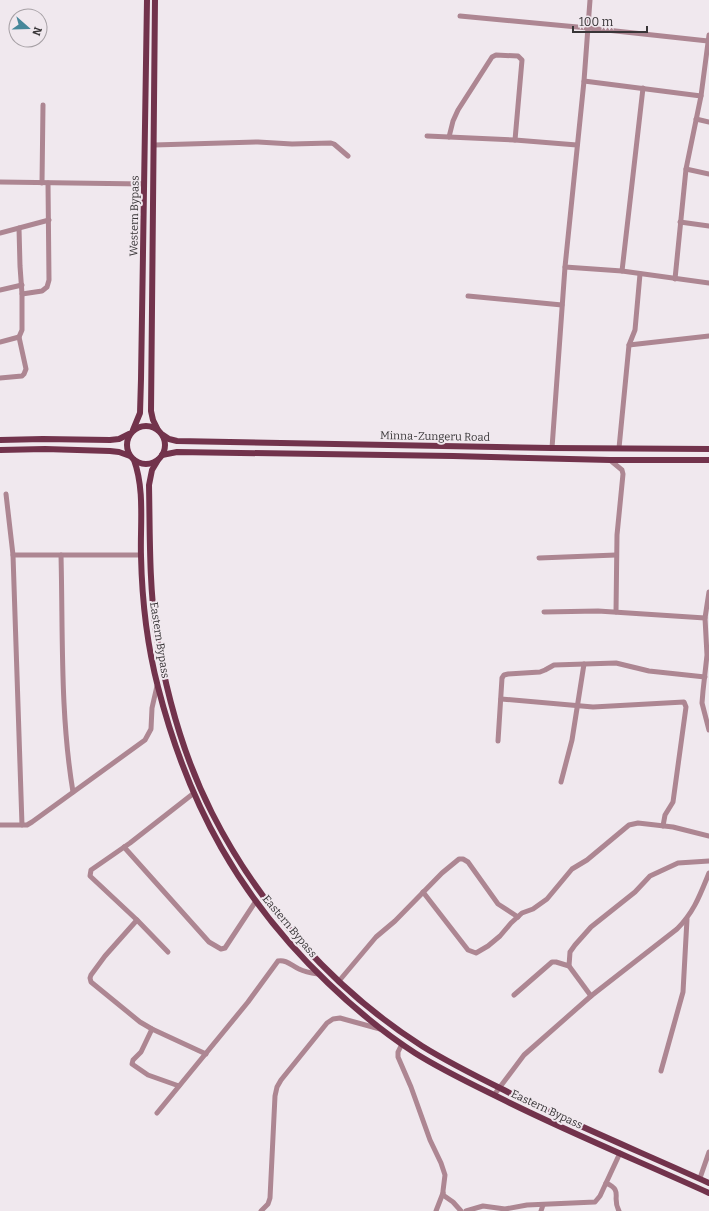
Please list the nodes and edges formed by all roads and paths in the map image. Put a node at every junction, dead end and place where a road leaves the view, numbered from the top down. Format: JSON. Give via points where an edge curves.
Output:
{"nodes":[{"id":1,"x":147,"y":0,"type":"edge"},
{"id":2,"x":155,"y":0,"type":"edge"},
{"id":3,"x":590,"y":0,"type":"edge"},
{"id":4,"x":460,"y":16,"type":"dead end"},
{"id":5,"x":588,"y":28,"type":"junction"},
{"id":6,"x":709,"y":35,"type":"edge"},
{"id":7,"x":708,"y":41,"type":"junction"},
{"id":8,"x":707,"y":71,"type":"edge"},
{"id":9,"x":584,"y":81,"type":"junction"},
{"id":10,"x":643,"y":88,"type":"junction"},
{"id":11,"x":701,"y":96,"type":"junction"},
{"id":12,"x":43,"y":105,"type":"dead end"},
{"id":13,"x":696,"y":119,"type":"junction"},
{"id":14,"x":709,"y":122,"type":"edge"},
{"id":15,"x":427,"y":136,"type":"dead end"},
{"id":16,"x":449,"y":137,"type":"junction"},
{"id":17,"x":515,"y":140,"type":"junction"},
{"id":18,"x":154,"y":145,"type":"junction"},
{"id":19,"x":577,"y":146,"type":"junction"},
{"id":20,"x":348,"y":156,"type":"dead end"},
{"id":21,"x":686,"y":170,"type":"junction"},
{"id":22,"x":709,"y":174,"type":"edge"},
{"id":23,"x":0,"y":182,"type":"edge"},
{"id":24,"x":45,"y":183,"type":"junction"},
{"id":25,"x":144,"y":184,"type":"junction"},
{"id":26,"x":49,"y":220,"type":"junction"},
{"id":27,"x":680,"y":222,"type":"junction"},
{"id":28,"x":709,"y":226,"type":"edge"},
{"id":29,"x":19,"y":228,"type":"junction"},
{"id":30,"x":0,"y":233,"type":"edge"},
{"id":31,"x":565,"y":267,"type":"junction"},
{"id":32,"x":622,"y":271,"type":"junction"},
{"id":33,"x":640,"y":274,"type":"junction"},
{"id":34,"x":675,"y":278,"type":"junction"},
{"id":35,"x":709,"y":283,"type":"edge"},
{"id":36,"x":22,"y":285,"type":"junction"},
{"id":37,"x":0,"y":290,"type":"edge"},
{"id":38,"x":22,"y":294,"type":"junction"},
{"id":39,"x":468,"y":296,"type":"dead end"},
{"id":40,"x":562,"y":305,"type":"junction"},
{"id":41,"x":709,"y":336,"type":"edge"},
{"id":42,"x":19,"y":337,"type":"junction"},
{"id":43,"x":0,"y":342,"type":"edge"},
{"id":44,"x":629,"y":345,"type":"junction"},
{"id":45,"x":0,"y":378,"type":"edge"},
{"id":46,"x":131,"y":432,"type":"junction"},
{"id":47,"x":160,"y":432,"type":"junction"},
{"id":48,"x":0,"y":440,"type":"edge"},
{"id":49,"x":453,"y":446,"type":"junction"},
{"id":50,"x":552,"y":448,"type":"junction"},
{"id":51,"x":619,"y":448,"type":"junction"},
{"id":52,"x":709,"y":449,"type":"edge"},
{"id":53,"x":0,"y":450,"type":"edge"},
{"id":54,"x":453,"y":456,"type":"junction"},
{"id":55,"x":132,"y":458,"type":"junction"},
{"id":56,"x":160,"y":458,"type":"junction"},
{"id":57,"x":610,"y":460,"type":"junction"},
{"id":58,"x":709,"y":460,"type":"edge"},
{"id":59,"x":6,"y":494,"type":"dead end"},
{"id":60,"x":13,"y":555,"type":"junction"},
{"id":61,"x":61,"y":555,"type":"junction"},
{"id":62,"x":141,"y":555,"type":"junction"},
{"id":63,"x":616,"y":555,"type":"junction"},
{"id":64,"x":539,"y":558,"type":"dead end"},
{"id":65,"x":709,"y":592,"type":"edge"},
{"id":66,"x":544,"y":612,"type":"dead end"},
{"id":67,"x":616,"y":612,"type":"junction"},
{"id":68,"x":705,"y":618,"type":"junction"},
{"id":69,"x":584,"y":664,"type":"junction"},
{"id":70,"x":705,"y":677,"type":"junction"},
{"id":71,"x":158,"y":685,"type":"junction"},
{"id":72,"x":501,"y":699,"type":"junction"},
{"id":73,"x":577,"y":706,"type":"junction"},
{"id":74,"x":709,"y":730,"type":"edge"},
{"id":75,"x":498,"y":741,"type":"dead end"},
{"id":76,"x":561,"y":782,"type":"dead end"},
{"id":77,"x":73,"y":792,"type":"junction"},
{"id":78,"x":194,"y":793,"type":"junction"},
{"id":79,"x":0,"y":825,"type":"edge"},
{"id":80,"x":22,"y":825,"type":"junction"},
{"id":81,"x":664,"y":826,"type":"junction"},
{"id":82,"x":709,"y":836,"type":"edge"},
{"id":83,"x":124,"y":847,"type":"junction"},
{"id":84,"x":709,"y":861,"type":"edge"},
{"id":85,"x":709,"y":874,"type":"edge"},
{"id":86,"x":423,"y":892,"type":"junction"},
{"id":87,"x":256,"y":901,"type":"junction"},
{"id":88,"x":518,"y":917,"type":"junction"},
{"id":89,"x":687,"y":919,"type":"junction"},
{"id":90,"x":137,"y":920,"type":"junction"},
{"id":91,"x":168,"y":952,"type":"dead end"},
{"id":92,"x":568,"y":966,"type":"junction"},
{"id":93,"x":318,"y":974,"type":"junction"},
{"id":94,"x":340,"y":981,"type":"junction"},
{"id":95,"x":514,"y":995,"type":"dead end"},
{"id":96,"x":591,"y":996,"type":"junction"},
{"id":97,"x":152,"y":1029,"type":"junction"},
{"id":98,"x":382,"y":1029,"type":"junction"},
{"id":99,"x":402,"y":1044,"type":"junction"},
{"id":100,"x":206,"y":1054,"type":"junction"},
{"id":101,"x":660,"y":1071,"type":"dead end"},
{"id":102,"x":179,"y":1086,"type":"junction"},
{"id":103,"x":498,"y":1087,"type":"junction"},
{"id":104,"x":494,"y":1095,"type":"junction"},
{"id":105,"x":157,"y":1113,"type":"dead end"},
{"id":106,"x":709,"y":1152,"type":"edge"},
{"id":107,"x":620,"y":1153,"type":"junction"},
{"id":108,"x":700,"y":1178,"type":"junction"},
{"id":109,"x":709,"y":1182,"type":"edge"},
{"id":110,"x":606,"y":1183,"type":"junction"},
{"id":111,"x":442,"y":1193,"type":"junction"},
{"id":112,"x":709,"y":1193,"type":"edge"},
{"id":113,"x":543,"y":1205,"type":"junction"},
{"id":114,"x":261,"y":1211,"type":"edge"},
{"id":115,"x":436,"y":1211,"type":"edge"},
{"id":116,"x":461,"y":1211,"type":"edge"},
{"id":117,"x":466,"y":1211,"type":"edge"},
{"id":118,"x":541,"y":1211,"type":"edge"},
{"id":119,"x":619,"y":1211,"type":"edge"}],
"edges":[{"from":1,"to":25,"type":"main road","name":"Western Bypass"},
{"from":2,"to":18,"type":"main road","name":"Western Bypass"},
{"from":3,"to":5,"type":"street"},
{"from":4,"to":5,"type":"street"},
{"from":5,"to":7,"type":"street"},
{"from":5,"to":9,"type":"street"},
{"from":6,"to":7,"type":"street"},
{"from":7,"to":8,"type":"street"},
{"from":8,"to":11,"type":"street"},
{"from":9,"to":10,"type":"street"},
{"from":9,"to":19,"type":"street"},
{"from":10,"to":11,"type":"street"},
{"from":10,"to":32,"type":"street"},
{"from":11,"to":13,"type":"street"},
{"from":12,"to":24,"type":"street"},
{"from":13,"to":14,"type":"street"},
{"from":13,"to":21,"type":"street"},
{"from":15,"to":16,"type":"street"},
{"from":16,"to":17,"type":"street"},
{"from":16,"to":17,"type":"street","via":[[458,110],[492,57],[518,56],[522,60]]},
{"from":17,"to":19,"type":"street"},
{"from":18,"to":20,"type":"street","via":[[331,143]]},
{"from":18,"to":47,"type":"main road","name":"Western Bypass","via":[[151,411]]},
{"from":19,"to":31,"type":"street"},
{"from":21,"to":22,"type":"street"},
{"from":21,"to":27,"type":"street"},
{"from":23,"to":24,"type":"street"},
{"from":24,"to":25,"type":"street"},
{"from":24,"to":26,"type":"street"},
{"from":25,"to":46,"type":"main road","name":"Western Bypass","via":[[140,413]]},
{"from":26,"to":29,"type":"street"},
{"from":26,"to":38,"type":"street","via":[[48,284],[45,290]]},
{"from":27,"to":28,"type":"street"},
{"from":27,"to":34,"type":"street"},
{"from":29,"to":30,"type":"street"},
{"from":29,"to":36,"type":"street"},
{"from":31,"to":32,"type":"street"},
{"from":31,"to":40,"type":"street"},
{"from":32,"to":33,"type":"street"},
{"from":33,"to":34,"type":"street"},
{"from":33,"to":44,"type":"street","via":[[635,330]]},
{"from":34,"to":35,"type":"street"},
{"from":36,"to":37,"type":"street"},
{"from":36,"to":38,"type":"street"},
{"from":38,"to":42,"type":"street","via":[[22,330]]},
{"from":39,"to":40,"type":"street"},
{"from":40,"to":50,"type":"street"},
{"from":41,"to":44,"type":"street"},
{"from":42,"to":43,"type":"street"},
{"from":42,"to":45,"type":"street","via":[[26,371],[22,376]]},
{"from":44,"to":51,"type":"street"},
{"from":46,"to":47,"type":"main road","via":[[139,426],[146,425]]},
{"from":46,"to":48,"type":"main road","via":[[119,439],[110,440]]},
{"from":46,"to":55,"type":"main road","via":[[126,446]]},
{"from":47,"to":49,"type":"main road","name":"Minna-Zungeru Road","via":[[177,441]]},
{"from":47,"to":56,"type":"main road","via":[[165,441],[165,448]]},
{"from":49,"to":50,"type":"main road","name":"Minna-Zungeru Road"},
{"from":49,"to":54,"type":"main road"},
{"from":50,"to":51,"type":"main road","name":"Minna-Zungeru Road"},
{"from":51,"to":52,"type":"main road","name":"Minna-Zungeru Road"},
{"from":53,"to":55,"type":"main road","via":[[110,450]]},
{"from":54,"to":56,"type":"main road","name":"Minna-Zungeru Road","via":[[177,452]]},
{"from":54,"to":57,"type":"main road","name":"Minna-Zungeru Road"},
{"from":55,"to":56,"type":"main road","via":[[146,464]]},
{"from":55,"to":62,"type":"main road","name":"Eastern Bypass","via":[[140,481]]},
{"from":56,"to":94,"type":"main road","name":"Eastern Bypass","via":[[152,470],[149,485],[151,582],[155,624],[166,683],[180,734],[211,812],[253,883],[286,926]]},
{"from":57,"to":58,"type":"main road","name":"Minna-Zungeru Road"},
{"from":57,"to":63,"type":"street","via":[[623,474]]},
{"from":59,"to":60,"type":"street"},
{"from":60,"to":61,"type":"street"},
{"from":60,"to":80,"type":"street"},
{"from":61,"to":62,"type":"street"},
{"from":61,"to":77,"type":"street","via":[[65,715]]},
{"from":62,"to":71,"type":"main road","name":"Eastern Bypass","via":[[147,632]]},
{"from":63,"to":64,"type":"street"},
{"from":63,"to":67,"type":"street"},
{"from":65,"to":68,"type":"street"},
{"from":66,"to":67,"type":"street"},
{"from":67,"to":68,"type":"street"},
{"from":68,"to":70,"type":"street","via":[[708,655]]},
{"from":69,"to":70,"type":"street","via":[[616,663],[649,671]]},
{"from":69,"to":72,"type":"street","via":[[554,665],[540,672],[504,675]]},
{"from":69,"to":73,"type":"street"},
{"from":70,"to":74,"type":"street","via":[[702,703]]},
{"from":71,"to":77,"type":"street","via":[[152,708],[151,729],[146,740]]},
{"from":71,"to":78,"type":"main road","name":"Eastern Bypass","via":[[175,747]]},
{"from":72,"to":73,"type":"street"},
{"from":72,"to":75,"type":"street"},
{"from":73,"to":76,"type":"street","via":[[571,745]]},
{"from":73,"to":81,"type":"street","via":[[684,702],[686,704],[673,802],[665,815]]},
{"from":77,"to":80,"type":"street","via":[[32,822]]},
{"from":78,"to":83,"type":"street"},
{"from":78,"to":87,"type":"main road","name":"Eastern Bypass","via":[[221,848]]},
{"from":79,"to":80,"type":"street"},
{"from":81,"to":82,"type":"street"},
{"from":81,"to":88,"type":"street","via":[[638,823],[629,825],[587,860],[572,869],[544,902]]},
{"from":83,"to":87,"type":"street","via":[[209,942],[221,949],[225,948]]},
{"from":83,"to":90,"type":"street","via":[[91,870],[90,876]]},
{"from":84,"to":92,"type":"street","via":[[678,863],[650,876],[635,892],[591,927],[570,952]]},
{"from":85,"to":89,"type":"street"},
{"from":86,"to":88,"type":"street","via":[[442,873],[463,859],[468,862],[498,904]]},
{"from":86,"to":88,"type":"street","via":[[470,952],[476,953],[488,946]]},
{"from":86,"to":94,"type":"street","via":[[376,937]]},
{"from":87,"to":93,"type":"main road","name":"Eastern Bypass","via":[[279,932]]},
{"from":89,"to":96,"type":"street"},
{"from":89,"to":101,"type":"street","via":[[683,992]]},
{"from":90,"to":91,"type":"street"},
{"from":90,"to":97,"type":"street","via":[[105,956],[90,978],[91,982]]},
{"from":92,"to":95,"type":"street","via":[[552,962]]},
{"from":92,"to":96,"type":"street"},
{"from":93,"to":98,"type":"main road","name":"Eastern Bypass"},
{"from":93,"to":100,"type":"street","via":[[297,969],[284,960],[278,961]]},
{"from":94,"to":103,"type":"main road","name":"Eastern Bypass","via":[[387,1022],[422,1046]]},
{"from":96,"to":103,"type":"street","via":[[524,1055]]},
{"from":97,"to":100,"type":"street"},
{"from":97,"to":102,"type":"street","via":[[132,1064],[148,1075]]},
{"from":98,"to":99,"type":"main road","name":"Eastern Bypass"},
{"from":98,"to":114,"type":"street","via":[[340,1018],[333,1019],[326,1023],[281,1080],[275,1096],[270,1198]]},
{"from":99,"to":104,"type":"main road","name":"Eastern Bypass","via":[[459,1078]]},
{"from":99,"to":111,"type":"street","via":[[398,1057],[445,1175]]},
{"from":100,"to":102,"type":"street"},
{"from":102,"to":105,"type":"street"},
{"from":103,"to":104,"type":"street"},
{"from":103,"to":108,"type":"main road","name":"Eastern Bypass"},
{"from":104,"to":107,"type":"main road","name":"Eastern Bypass"},
{"from":106,"to":108,"type":"street"},
{"from":107,"to":110,"type":"street"},
{"from":107,"to":112,"type":"main road","name":"Eastern Bypass"},
{"from":108,"to":109,"type":"main road","name":"Eastern Bypass"},
{"from":110,"to":113,"type":"street","via":[[595,1202]]},
{"from":110,"to":119,"type":"street","via":[[615,1189]]},
{"from":111,"to":115,"type":"street"},
{"from":111,"to":116,"type":"street"},
{"from":113,"to":117,"type":"street","via":[[505,1208],[484,1206]]},
{"from":113,"to":118,"type":"street"}]}
